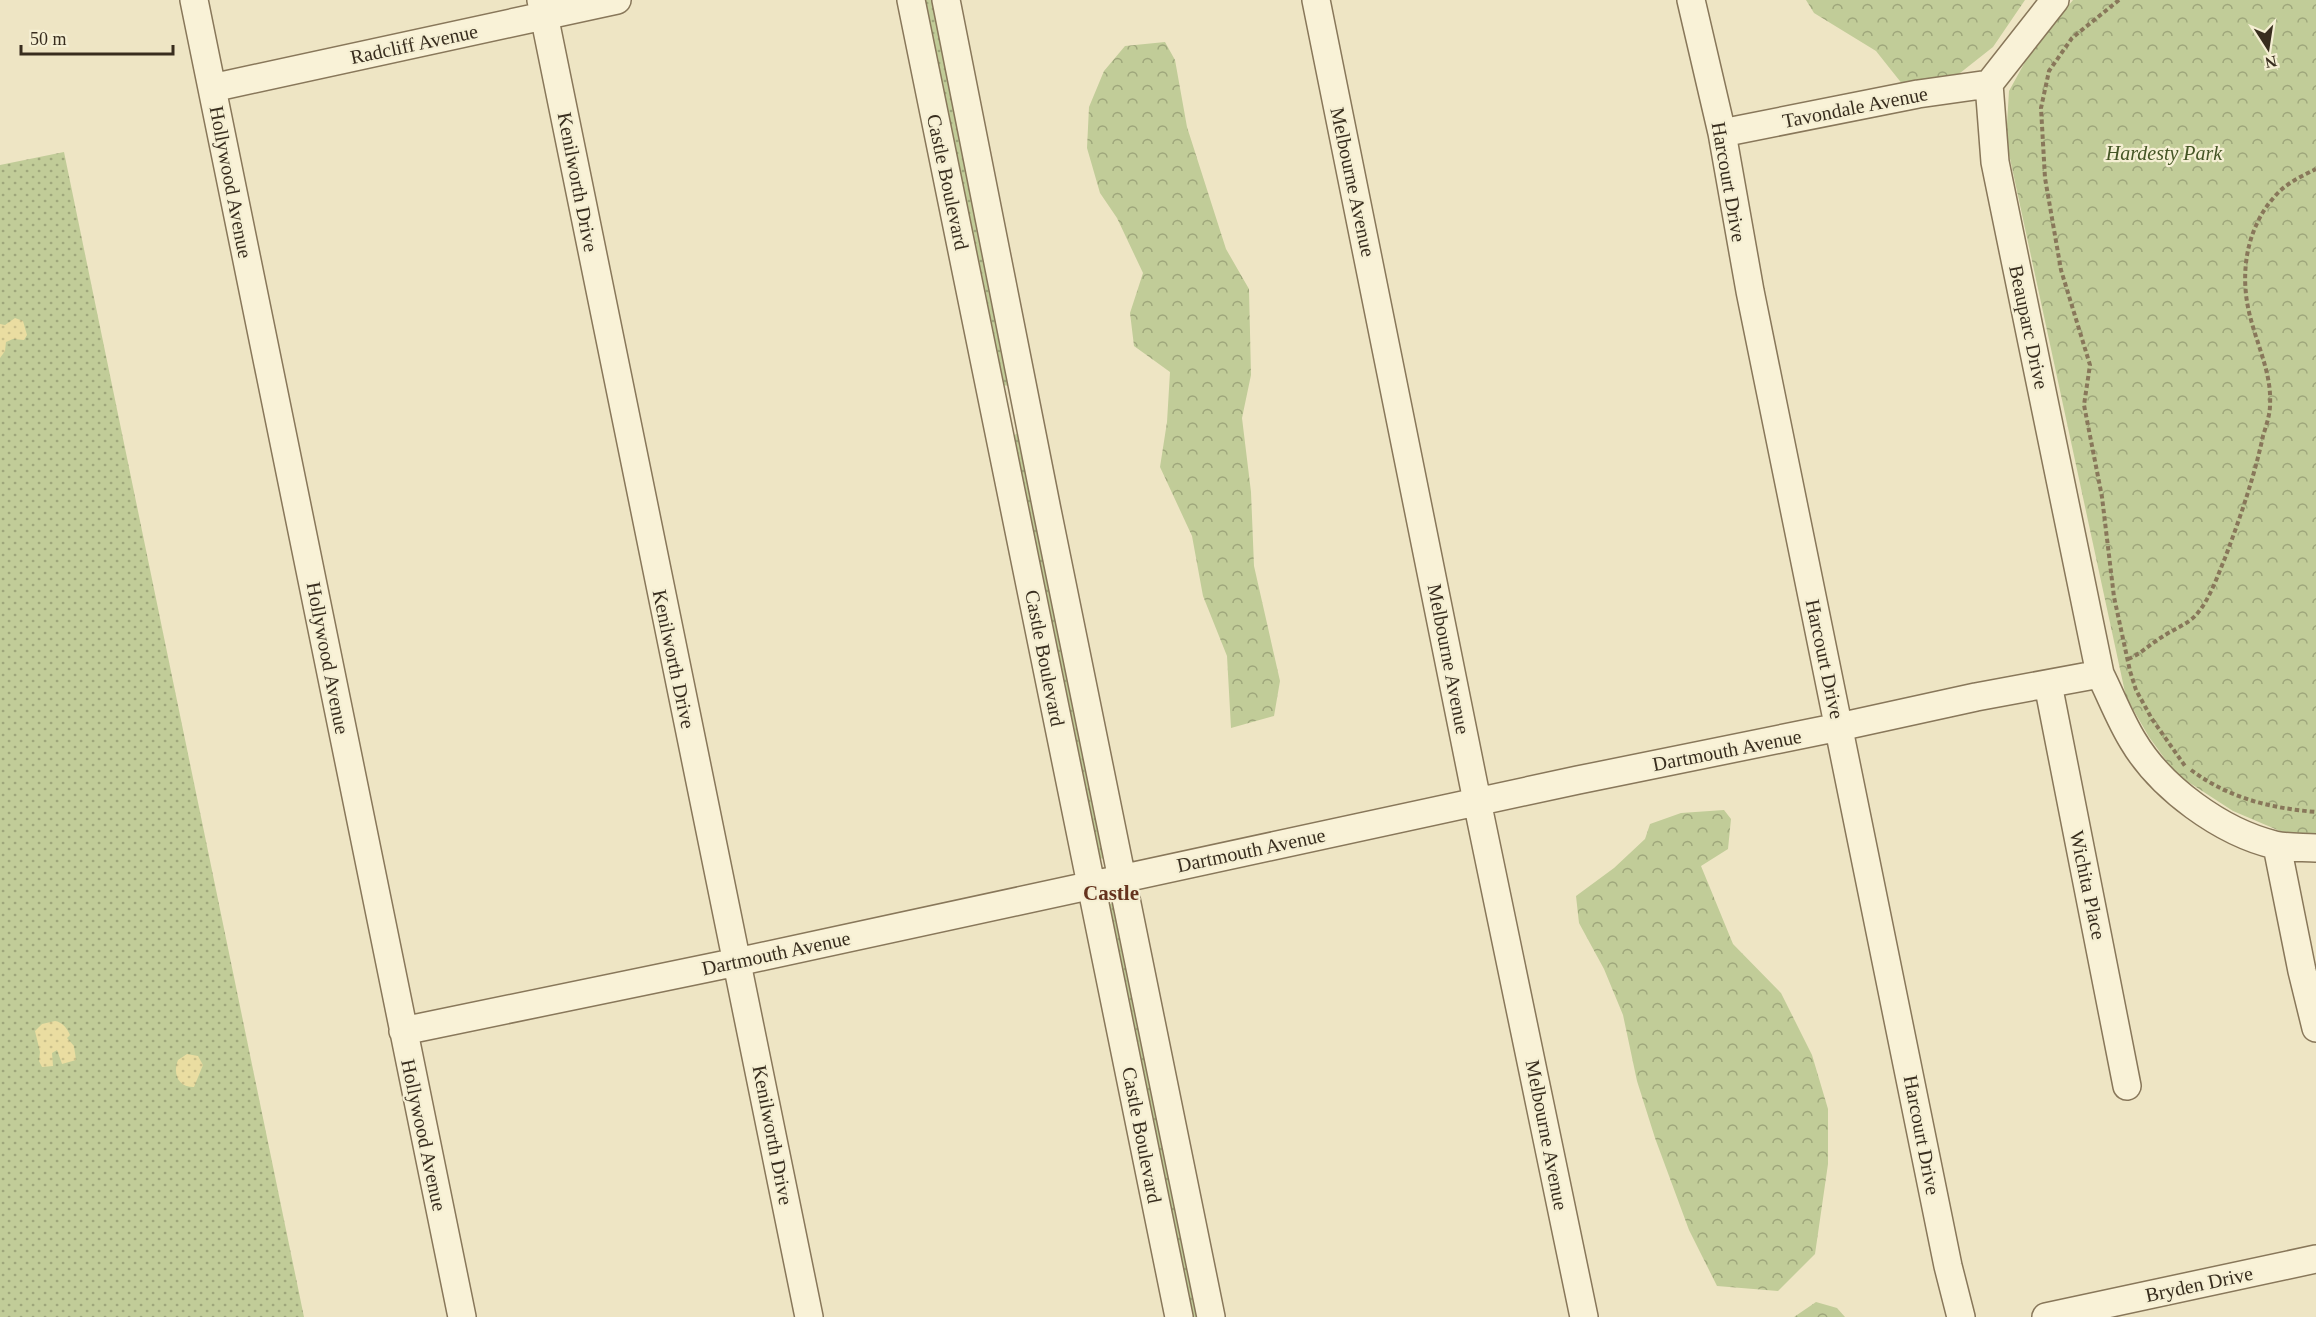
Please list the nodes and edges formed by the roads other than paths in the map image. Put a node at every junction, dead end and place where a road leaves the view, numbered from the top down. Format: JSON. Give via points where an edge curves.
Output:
{"nodes":[{"id":1,"x":194,"y":0,"type":"edge"},
{"id":2,"x":617,"y":0,"type":"edge"},
{"id":3,"x":911,"y":0,"type":"edge"},
{"id":4,"x":946,"y":0,"type":"edge"},
{"id":5,"x":1316,"y":0,"type":"edge"},
{"id":6,"x":1690,"y":0,"type":"edge"},
{"id":7,"x":2055,"y":0,"type":"edge"},
{"id":8,"x":543,"y":8,"type":"edge"},
{"id":9,"x":1989,"y":84,"type":"junction"},
{"id":10,"x":212,"y":88,"type":"junction"},
{"id":11,"x":1722,"y":133,"type":"junction"},
{"id":12,"x":1027,"y":408,"type":"junction"},
{"id":13,"x":996,"y":415,"type":"junction"},
{"id":14,"x":2100,"y":674,"type":"junction"},
{"id":15,"x":2048,"y":684,"type":"junction"},
{"id":16,"x":1839,"y":727,"type":"junction"},
{"id":17,"x":1477,"y":801,"type":"junction"},
{"id":18,"x":2277,"y":846,"type":"junction"},
{"id":19,"x":2316,"y":848,"type":"edge"},
{"id":20,"x":1123,"y":877,"type":"junction"},
{"id":21,"x":1090,"y":885,"type":"junction"},
{"id":22,"x":737,"y":962,"type":"junction"},
{"id":23,"x":2316,"y":1028,"type":"edge"},
{"id":24,"x":403,"y":1031,"type":"junction"},
{"id":25,"x":2127,"y":1086,"type":"dead end"},
{"id":26,"x":2316,"y":1259,"type":"edge"},
{"id":27,"x":462,"y":1317,"type":"edge"},
{"id":28,"x":809,"y":1317,"type":"edge"},
{"id":29,"x":1179,"y":1317,"type":"edge"},
{"id":30,"x":1211,"y":1317,"type":"edge"},
{"id":31,"x":1584,"y":1317,"type":"edge"},
{"id":32,"x":1961,"y":1317,"type":"edge"},
{"id":33,"x":2046,"y":1317,"type":"edge"}],
"edges":[{"from":1,"to":10,"type":"street","name":"Hollywood Avenue"},
{"from":2,"to":8,"type":"street","name":"Radcliff Avenue"},
{"from":3,"to":13,"type":"street","name":"Castle Boulevard"},
{"from":4,"to":12,"type":"street","name":"Castle Boulevard"},
{"from":5,"to":17,"type":"street","name":"Melbourne Avenue"},
{"from":6,"to":11,"type":"street","name":"Harcourt Drive"},
{"from":7,"to":9,"type":"street"},
{"from":8,"to":10,"type":"street","name":"Radcliff Avenue"},
{"from":8,"to":22,"type":"street","name":"Kenilworth Drive"},
{"from":9,"to":11,"type":"street","name":"Tavondale Avenue"},
{"from":9,"to":14,"type":"street","name":"Beauparc Drive","via":[[1995,162]]},
{"from":10,"to":24,"type":"street","name":"Hollywood Avenue"},
{"from":11,"to":16,"type":"street","name":"Harcourt Drive","via":[[1750,291]]},
{"from":12,"to":13,"type":"street"},
{"from":12,"to":20,"type":"street","name":"Castle Boulevard"},
{"from":13,"to":21,"type":"street","name":"Castle Boulevard"},
{"from":14,"to":15,"type":"street","name":"Dartmouth Avenue"},
{"from":14,"to":18,"type":"street","name":"Beauparc Drive","via":[[2132,740],[2178,793],[2215,820]]},
{"from":15,"to":16,"type":"street","name":"Dartmouth Avenue"},
{"from":15,"to":25,"type":"street","name":"Wichita Place"},
{"from":16,"to":17,"type":"street","name":"Dartmouth Avenue"},
{"from":16,"to":32,"type":"street","name":"Harcourt Drive"},
{"from":17,"to":20,"type":"street","name":"Dartmouth Avenue"},
{"from":17,"to":31,"type":"street","name":"Melbourne Avenue"},
{"from":18,"to":19,"type":"street","name":"Beauparc Drive"},
{"from":18,"to":23,"type":"street"},
{"from":20,"to":21,"type":"street","name":"Dartmouth Avenue"},
{"from":20,"to":30,"type":"street","name":"Castle Boulevard"},
{"from":21,"to":22,"type":"street","name":"Dartmouth Avenue"},
{"from":21,"to":29,"type":"street","name":"Castle Boulevard"},
{"from":22,"to":24,"type":"street","name":"Dartmouth Avenue"},
{"from":22,"to":28,"type":"street","name":"Kenilworth Drive"},
{"from":24,"to":27,"type":"street","name":"Hollywood Avenue"},
{"from":26,"to":33,"type":"street","name":"Bryden Drive"}]}
